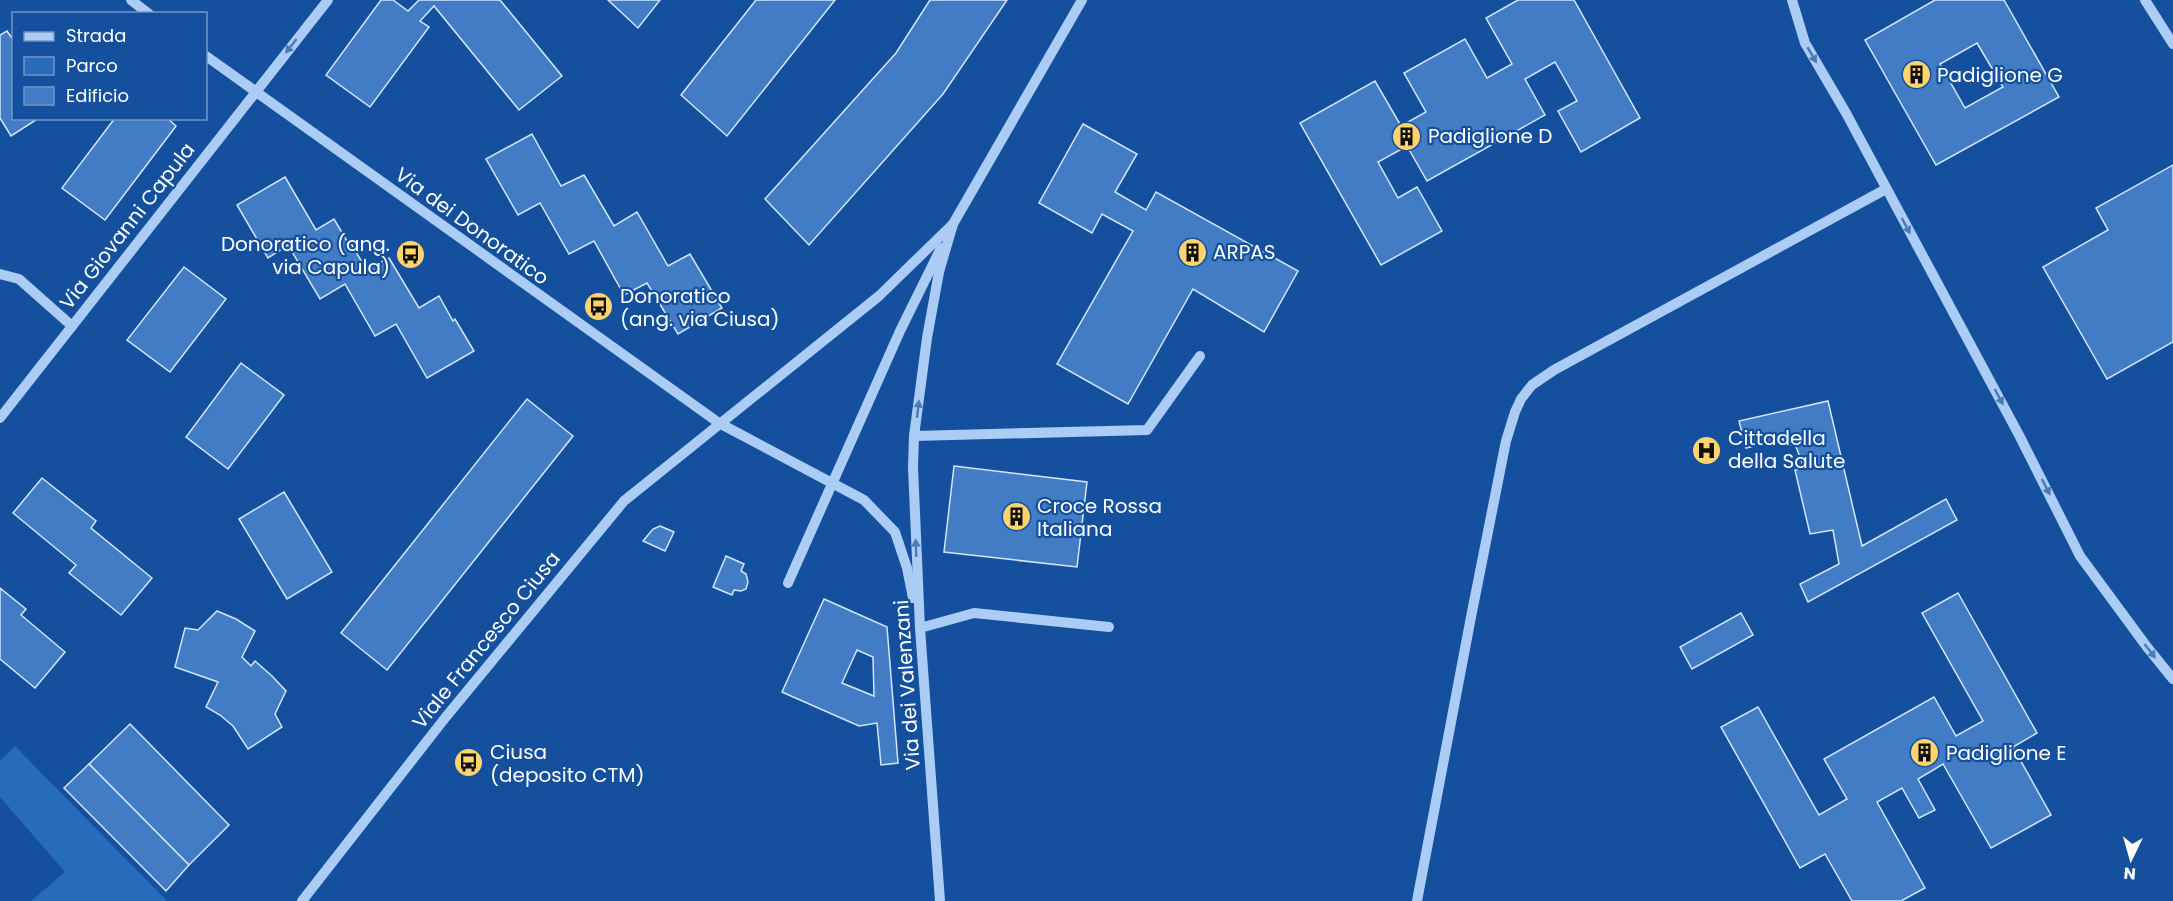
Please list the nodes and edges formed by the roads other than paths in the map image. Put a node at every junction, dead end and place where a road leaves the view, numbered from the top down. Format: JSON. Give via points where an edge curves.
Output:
{"nodes":[{"id":1,"x":131,"y":0,"type":"edge"},
{"id":2,"x":328,"y":0,"type":"edge"},
{"id":3,"x":1082,"y":0,"type":"edge"},
{"id":4,"x":1792,"y":0,"type":"edge"},
{"id":5,"x":2145,"y":0,"type":"edge"},
{"id":6,"x":146,"y":12,"type":"edge"},
{"id":7,"x":2173,"y":44,"type":"edge"},
{"id":8,"x":207,"y":57,"type":"edge"},
{"id":9,"x":255,"y":93,"type":"junction"},
{"id":10,"x":1886,"y":189,"type":"junction"},
{"id":11,"x":953,"y":224,"type":"junction"},
{"id":12,"x":0,"y":274,"type":"edge"},
{"id":13,"x":72,"y":326,"type":"junction"},
{"id":14,"x":1200,"y":356,"type":"dead end"},
{"id":15,"x":0,"y":418,"type":"edge"},
{"id":16,"x":719,"y":423,"type":"junction"},
{"id":17,"x":914,"y":436,"type":"junction"},
{"id":18,"x":913,"y":467,"type":"joint"},
{"id":19,"x":834,"y":482,"type":"junction"},
{"id":20,"x":788,"y":584,"type":"dead end"},
{"id":21,"x":1109,"y":627,"type":"dead end"},
{"id":22,"x":920,"y":628,"type":"junction"},
{"id":23,"x":2173,"y":679,"type":"edge"},
{"id":24,"x":302,"y":901,"type":"edge"},
{"id":25,"x":940,"y":901,"type":"edge"},
{"id":26,"x":1418,"y":901,"type":"edge"}],
"edges":[{"from":1,"to":6,"type":"street"},
{"from":2,"to":9,"type":"street","name":"Via Giovanni Capula","one_way":true},
{"from":3,"to":11,"type":"street","name":"Viale Francesco Ciusa"},
{"from":4,"to":10,"type":"street","one_way":true,"via":[[1805,43]]},
{"from":5,"to":7,"type":"street"},
{"from":8,"to":9,"type":"street","name":"Via dei Donoratico"},
{"from":9,"to":13,"type":"street","name":"Via Giovanni Capula"},
{"from":9,"to":16,"type":"street","name":"Via dei Donoratico"},
{"from":10,"to":23,"type":"street","one_way":true,"via":[[2080,556]]},
{"from":10,"to":26,"type":"street","via":[[1554,370],[1532,385],[1521,399],[1506,441],[1470,616]]},
{"from":11,"to":16,"type":"street","name":"Viale Francesco Ciusa","via":[[879,296]]},
{"from":17,"to":11,"type":"street","name":"Viale Francesco Ciusa","one_way":true,"via":[[939,272]]},
{"from":11,"to":19,"type":"street","via":[[900,331]]},
{"from":12,"to":13,"type":"street","via":[[19,279]]},
{"from":13,"to":15,"type":"street","name":"Via Giovanni Capula"},
{"from":14,"to":17,"type":"street","via":[[1147,430]]},
{"from":16,"to":19,"type":"street"},
{"from":16,"to":24,"type":"street","name":"Viale Francesco Ciusa","via":[[624,501],[445,718]]},
{"from":17,"to":18,"type":"street","name":"Viale Francesco Ciusa"},
{"from":22,"to":18,"type":"street","name":"Via dei Valenzani","one_way":true},
{"from":19,"to":20,"type":"street"},
{"from":19,"to":22,"type":"street","via":[[864,500],[895,532]]},
{"from":21,"to":22,"type":"street","via":[[975,613]]},
{"from":22,"to":25,"type":"street","name":"Via dei Valenzani"}]}
